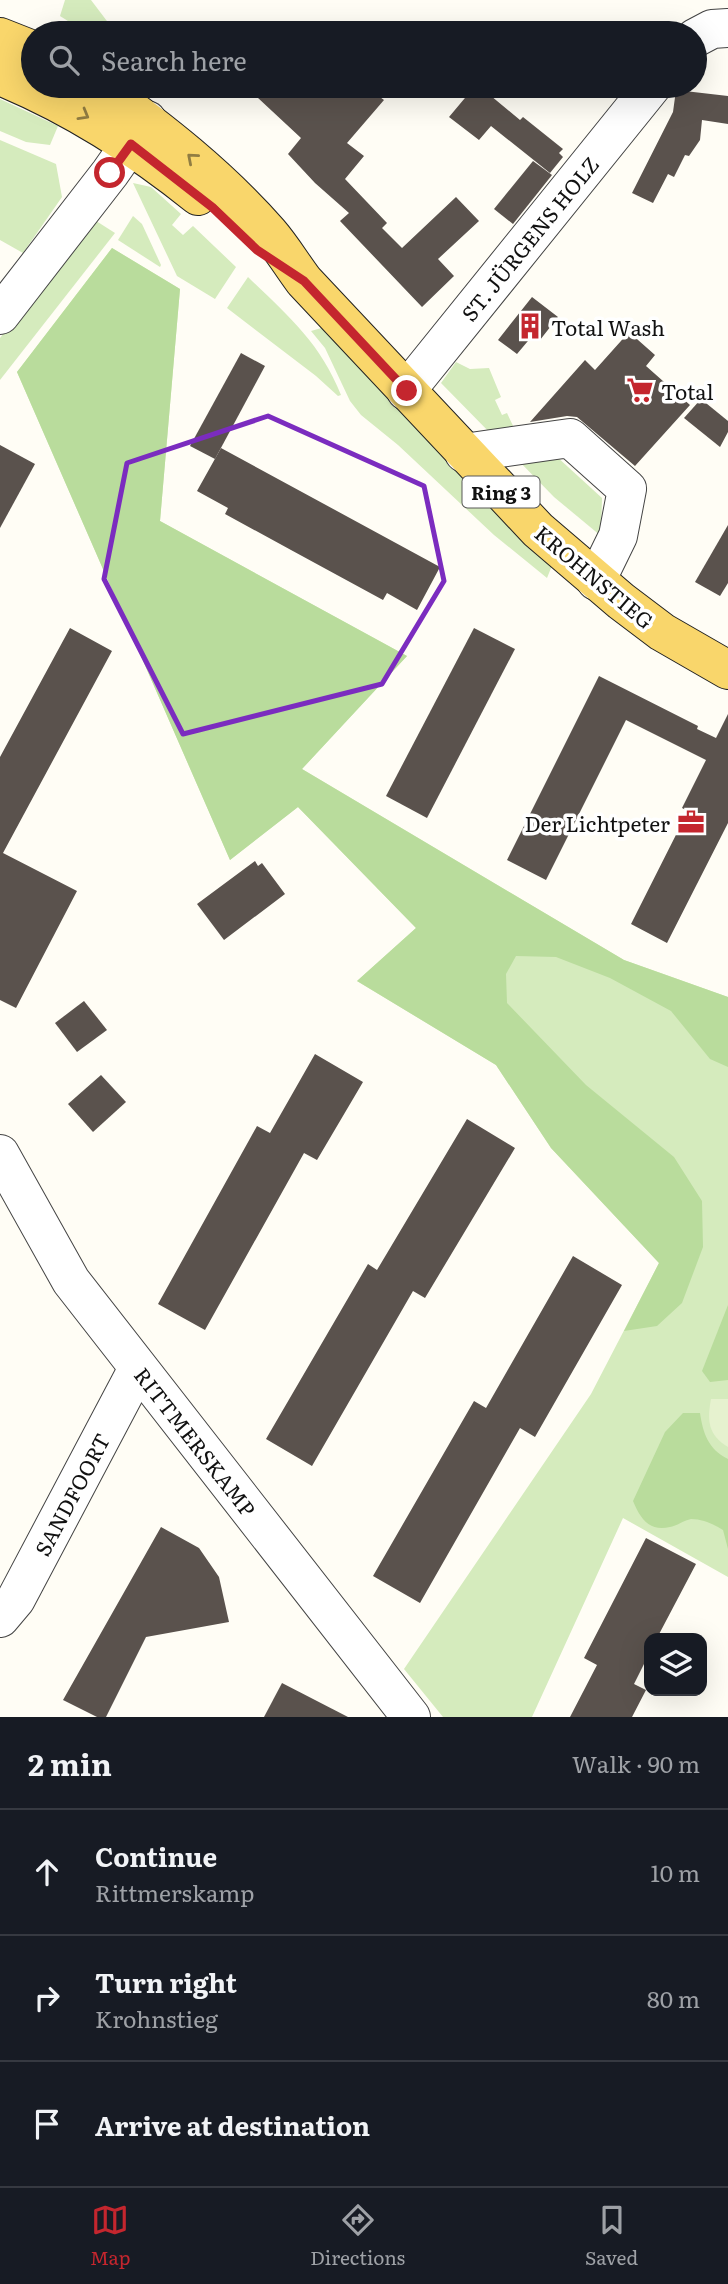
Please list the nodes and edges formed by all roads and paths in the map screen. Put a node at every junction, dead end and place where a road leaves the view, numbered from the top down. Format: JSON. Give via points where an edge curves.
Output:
{"nodes":[{"id":1,"x":728,"y":29,"type":"edge"},
{"id":2,"x":707,"y":32,"type":"edge"},
{"id":3,"x":0,"y":37,"type":"edge"},
{"id":4,"x":21,"y":45,"type":"edge"},
{"id":5,"x":0,"y":76,"type":"edge"},
{"id":6,"x":21,"y":86,"type":"edge"},
{"id":7,"x":48,"y":98,"type":"edge"},
{"id":8,"x":109,"y":98,"type":"edge"},
{"id":9,"x":642,"y":98,"type":"edge"},
{"id":10,"x":139,"y":132,"type":"junction"},
{"id":11,"x":0,"y":315,"type":"edge"},
{"id":12,"x":407,"y":391,"type":"junction"},
{"id":13,"x":464,"y":453,"type":"junction"},
{"id":14,"x":596,"y":581,"type":"junction"},
{"id":15,"x":728,"y":670,"type":"edge"},
{"id":16,"x":0,"y":1154,"type":"edge"},
{"id":17,"x":138,"y":1368,"type":"junction"},
{"id":18,"x":0,"y":1618,"type":"edge"},
{"id":19,"x":411,"y":1717,"type":"edge"}],
"edges":[{"from":1,"to":2,"type":"street"},
{"from":3,"to":4,"type":"main road"},
{"from":5,"to":6,"type":"main road","name":"KROHNSTIEG","number":"Ring 3","one_way":true},
{"from":7,"to":10,"type":"main road","name":"KROHNSTIEG","number":"Ring 3","one_way":true},
{"from":8,"to":10,"type":"main road","name":"KROHNSTIEG","number":"Ring 3"},
{"from":9,"to":12,"type":"street","name":"ST. JÜRGENS HOLZ"},
{"from":10,"to":11,"type":"street"},
{"from":10,"to":12,"type":"main road","name":"KROHNSTIEG","number":"Ring 3","via":[[232,194],[271,235],[304,281]]},
{"from":12,"to":13,"type":"main road","name":"KROHNSTIEG","number":"Ring 3"},
{"from":13,"to":14,"type":"main road","name":"KROHNSTIEG","number":"Ring 3","via":[[538,530]]},
{"from":13,"to":14,"type":"street","via":[[570,438],[627,489],[618,536]]},
{"from":14,"to":15,"type":"main road","name":"KROHNSTIEG","number":"Ring 3","via":[[662,632]]},
{"from":16,"to":17,"type":"street","name":"RITTMERSKAMP","via":[[71,1281]]},
{"from":17,"to":18,"type":"street","name":"SANDFOORT","via":[[16,1600]]},
{"from":17,"to":19,"type":"street","name":"RITTMERSKAMP"}]}
